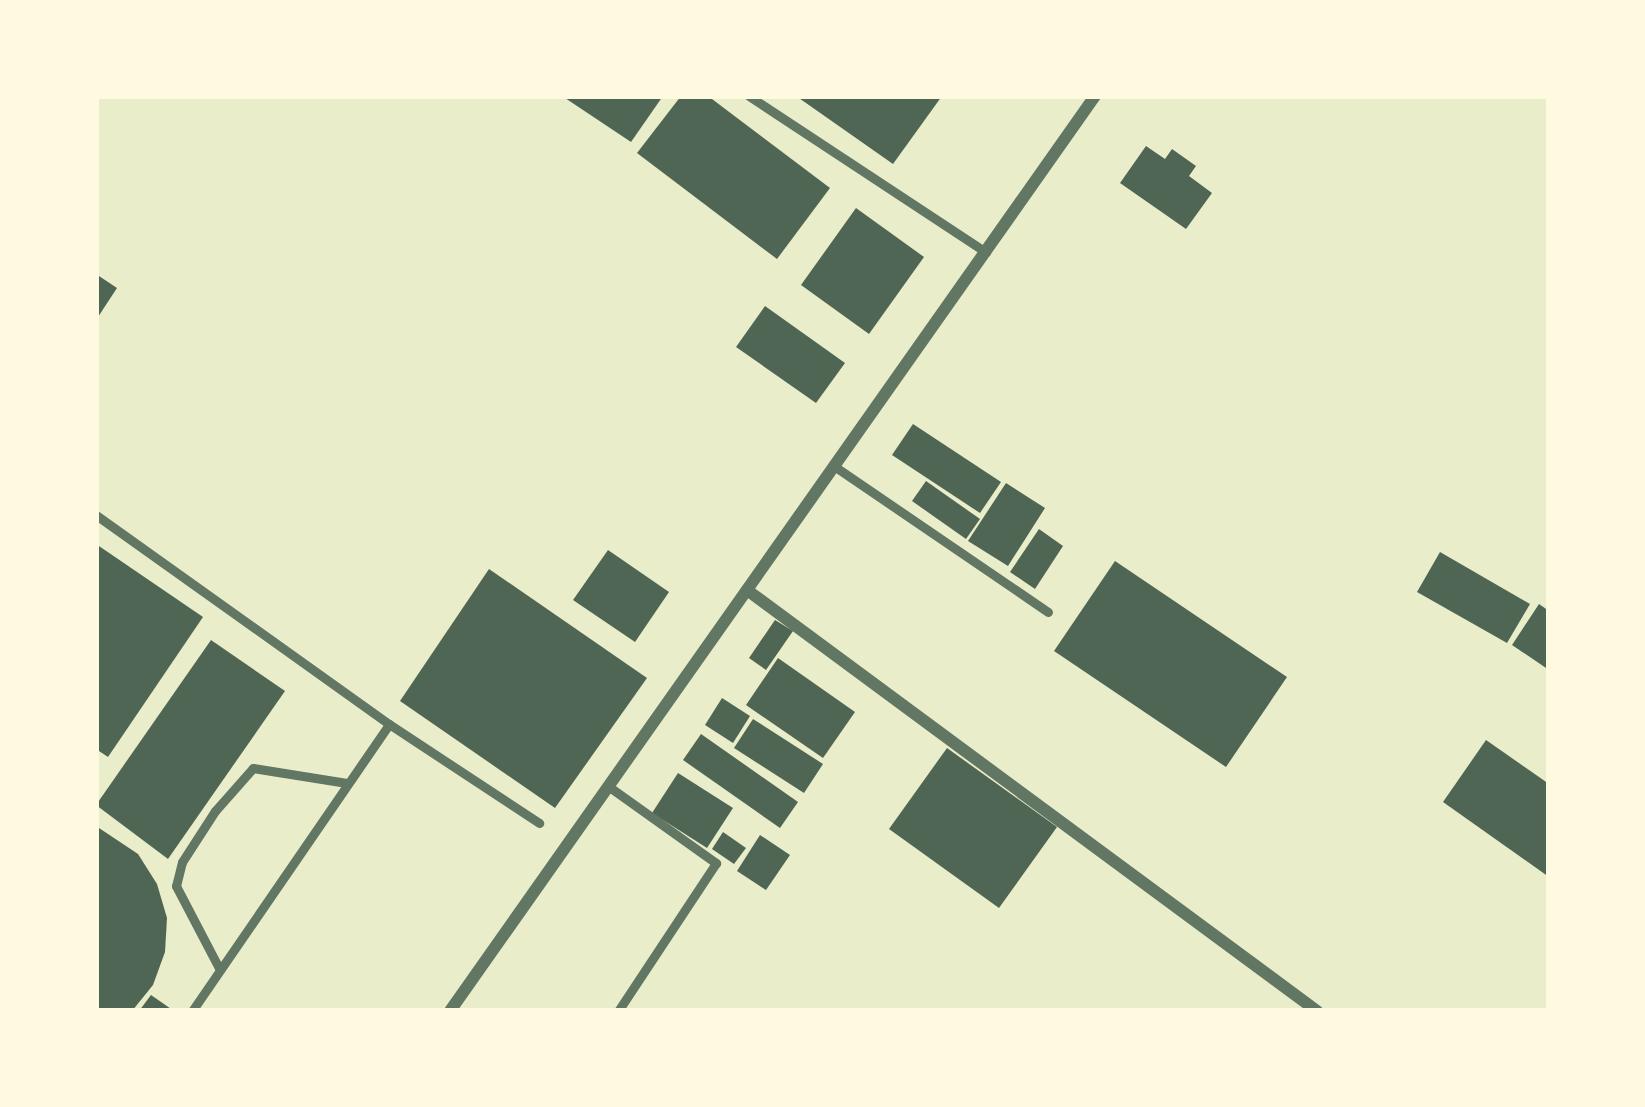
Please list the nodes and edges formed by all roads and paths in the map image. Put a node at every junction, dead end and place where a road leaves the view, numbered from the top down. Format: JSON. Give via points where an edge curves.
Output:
{"nodes":[{"id":1,"x":749,"y":96,"type":"edge"},
{"id":2,"x":1095,"y":96,"type":"edge"},
{"id":3,"x":986,"y":252,"type":"junction"},
{"id":4,"x":834,"y":466,"type":"junction"},
{"id":5,"x":96,"y":515,"type":"edge"},
{"id":6,"x":747,"y":590,"type":"junction"},
{"id":7,"x":1048,"y":612,"type":"dead end"},
{"id":8,"x":389,"y":724,"type":"junction"},
{"id":9,"x":347,"y":783,"type":"junction"},
{"id":10,"x":608,"y":786,"type":"junction"},
{"id":11,"x":539,"y":823,"type":"dead end"},
{"id":12,"x":220,"y":970,"type":"junction"},
{"id":13,"x":192,"y":1011,"type":"edge"},
{"id":14,"x":450,"y":1011,"type":"edge"},
{"id":15,"x":618,"y":1011,"type":"edge"},
{"id":16,"x":1317,"y":1011,"type":"edge"}],
"edges":[{"from":1,"to":3,"type":"lane"},
{"from":2,"to":3,"type":"street"},
{"from":3,"to":4,"type":"street"},
{"from":4,"to":6,"type":"street"},
{"from":4,"to":7,"type":"lane"},
{"from":5,"to":8,"type":"lane"},
{"from":6,"to":10,"type":"street"},
{"from":6,"to":16,"type":"street"},
{"from":8,"to":9,"type":"lane"},
{"from":8,"to":11,"type":"lane"},
{"from":9,"to":12,"type":"lane"},
{"from":9,"to":12,"type":"lane","via":[[253,768],[214,812],[176,886]]},
{"from":10,"to":14,"type":"street"},
{"from":10,"to":15,"type":"lane","via":[[716,863]]},
{"from":12,"to":13,"type":"lane"}]}
